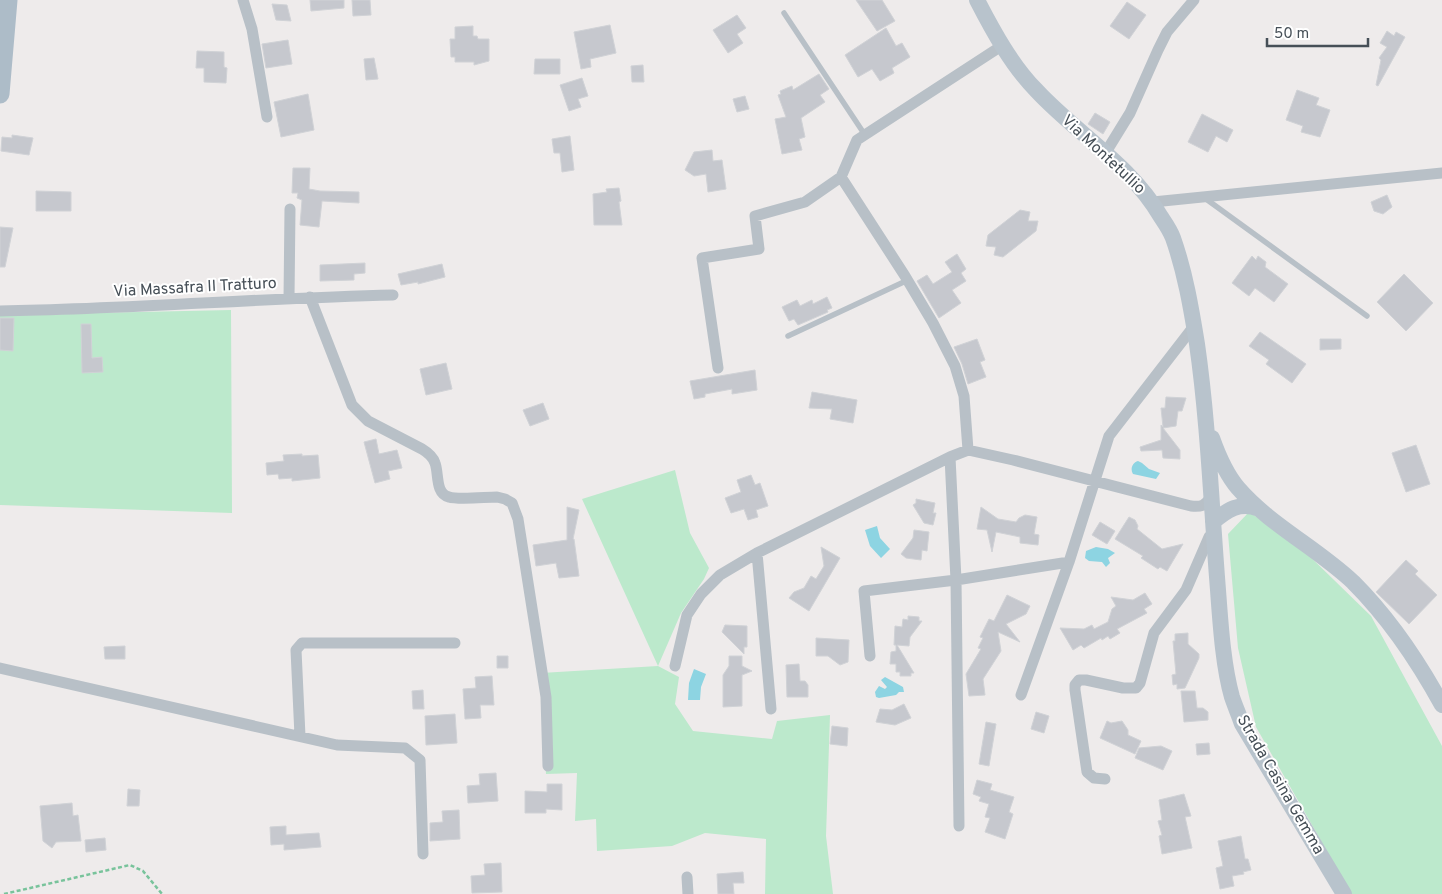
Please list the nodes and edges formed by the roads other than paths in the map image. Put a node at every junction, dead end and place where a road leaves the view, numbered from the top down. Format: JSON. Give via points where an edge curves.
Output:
{"nodes":[{"id":1,"x":8,"y":0,"type":"edge"},
{"id":2,"x":243,"y":0,"type":"edge"},
{"id":3,"x":977,"y":0,"type":"edge"},
{"id":4,"x":1194,"y":0,"type":"edge"},
{"id":5,"x":784,"y":13,"type":"dead end"},
{"id":6,"x":1003,"y":45,"type":"junction"},
{"id":7,"x":0,"y":94,"type":"edge"},
{"id":8,"x":267,"y":118,"type":"dead end"},
{"id":9,"x":865,"y":135,"type":"junction"},
{"id":10,"x":1106,"y":152,"type":"junction"},
{"id":11,"x":1442,"y":173,"type":"edge"},
{"id":12,"x":841,"y":177,"type":"junction"},
{"id":13,"x":1202,"y":197,"type":"junction"},
{"id":14,"x":1153,"y":202,"type":"junction"},
{"id":15,"x":290,"y":209,"type":"dead end"},
{"id":16,"x":908,"y":280,"type":"junction"},
{"id":17,"x":393,"y":295,"type":"dead end"},
{"id":18,"x":310,"y":297,"type":"junction"},
{"id":19,"x":289,"y":298,"type":"junction"},
{"id":20,"x":0,"y":311,"type":"edge"},
{"id":21,"x":1367,"y":316,"type":"dead end"},
{"id":22,"x":1194,"y":326,"type":"junction"},
{"id":23,"x":788,"y":336,"type":"dead end"},
{"id":24,"x":718,"y":368,"type":"dead end"},
{"id":25,"x":1206,"y":416,"type":"junction"},
{"id":26,"x":968,"y":450,"type":"junction"},
{"id":27,"x":950,"y":457,"type":"junction"},
{"id":28,"x":1094,"y":480,"type":"junction"},
{"id":29,"x":1238,"y":488,"type":"junction"},
{"id":30,"x":1210,"y":498,"type":"junction"},
{"id":31,"x":1191,"y":506,"type":"junction"},
{"id":32,"x":1259,"y":508,"type":"junction"},
{"id":33,"x":1213,"y":527,"type":"junction"},
{"id":34,"x":757,"y":553,"type":"junction"},
{"id":35,"x":1069,"y":562,"type":"junction"},
{"id":36,"x":956,"y":580,"type":"junction"},
{"id":37,"x":455,"y":644,"type":"dead end"},
{"id":38,"x":870,"y":656,"type":"dead end"},
{"id":39,"x":674,"y":666,"type":"dead end"},
{"id":40,"x":0,"y":668,"type":"edge"},
{"id":41,"x":1021,"y":695,"type":"dead end"},
{"id":42,"x":1442,"y":705,"type":"edge"},
{"id":43,"x":771,"y":709,"type":"dead end"},
{"id":44,"x":300,"y":736,"type":"junction"},
{"id":45,"x":548,"y":766,"type":"dead end"},
{"id":46,"x":1105,"y":779,"type":"dead end"},
{"id":47,"x":960,"y":826,"type":"dead end"},
{"id":48,"x":423,"y":854,"type":"dead end"},
{"id":49,"x":687,"y":877,"type":"dead end"},
{"id":50,"x":688,"y":894,"type":"edge"},
{"id":51,"x":1344,"y":894,"type":"edge"}],
"edges":[{"from":1,"to":7,"type":"main road"},
{"from":2,"to":8,"type":"street","via":[[252,29]]},
{"from":3,"to":6,"type":"street","name":"Via Montetullio"},
{"from":4,"to":10,"type":"street","via":[[1167,32],[1130,113]]},
{"from":5,"to":9,"type":"lane"},
{"from":6,"to":9,"type":"street"},
{"from":6,"to":10,"type":"street","name":"Via Montetullio","via":[[1035,90]]},
{"from":9,"to":12,"type":"street","via":[[857,140]]},
{"from":10,"to":14,"type":"street","name":"Via Montetullio"},
{"from":11,"to":13,"type":"street"},
{"from":12,"to":16,"type":"street"},
{"from":12,"to":24,"type":"street","via":[[805,202],[755,216],[759,249],[702,258]]},
{"from":13,"to":14,"type":"street"},
{"from":13,"to":21,"type":"lane"},
{"from":14,"to":22,"type":"street","name":"Via Montetullio","via":[[1172,234],[1189,292]]},
{"from":15,"to":19,"type":"street"},
{"from":16,"to":23,"type":"lane"},
{"from":16,"to":26,"type":"street","via":[[955,366],[964,396]]},
{"from":17,"to":18,"type":"street","name":"Via Massafra II Tratturo"},
{"from":18,"to":19,"type":"street","name":"Via Massafra II Tratturo"},
{"from":18,"to":45,"type":"street","via":[[352,405],[362,416],[429,454],[435,461],[441,492],[449,497],[497,497],[512,503],[518,519],[546,697]]},
{"from":19,"to":20,"type":"street","name":"Via Massafra II Tratturo","via":[[91,310]]},
{"from":22,"to":25,"type":"street","name":"Via Montetullio"},
{"from":22,"to":28,"type":"street","via":[[1109,436]]},
{"from":25,"to":29,"type":"street","via":[[1217,453]]},
{"from":25,"to":30,"type":"street","name":"Strada Casina Gemma"},
{"from":26,"to":27,"type":"street"},
{"from":26,"to":28,"type":"street"},
{"from":27,"to":34,"type":"street"},
{"from":27,"to":36,"type":"street"},
{"from":28,"to":31,"type":"street"},
{"from":28,"to":35,"type":"street"},
{"from":29,"to":30,"type":"street","via":[[1222,485]]},
{"from":29,"to":32,"type":"street"},
{"from":29,"to":33,"type":"street","via":[[1237,494],[1219,510]]},
{"from":30,"to":31,"type":"street","via":[[1200,507]]},
{"from":30,"to":33,"type":"street","name":"Strada Casina Gemma"},
{"from":31,"to":33,"type":"street","via":[[1200,511]]},
{"from":32,"to":33,"type":"street","via":[[1250,505],[1234,507],[1227,510]]},
{"from":32,"to":42,"type":"street","via":[[1354,583],[1420,667]]},
{"from":33,"to":46,"type":"street","via":[[1186,590],[1154,633],[1136,688],[1086,680],[1075,684],[1087,772],[1094,778]]},
{"from":33,"to":51,"type":"street","name":"Strada Casina Gemma","via":[[1232,697],[1242,724]]},
{"from":34,"to":39,"type":"street","via":[[720,575],[701,594],[687,615]]},
{"from":34,"to":43,"type":"street"},
{"from":35,"to":36,"type":"street"},
{"from":35,"to":41,"type":"street"},
{"from":36,"to":38,"type":"street","via":[[864,591]]},
{"from":36,"to":47,"type":"street"},
{"from":37,"to":44,"type":"street","via":[[302,643],[296,650]]},
{"from":40,"to":44,"type":"street"},
{"from":44,"to":48,"type":"street","via":[[337,745],[406,748],[420,760]]},
{"from":49,"to":50,"type":"street"}]}
